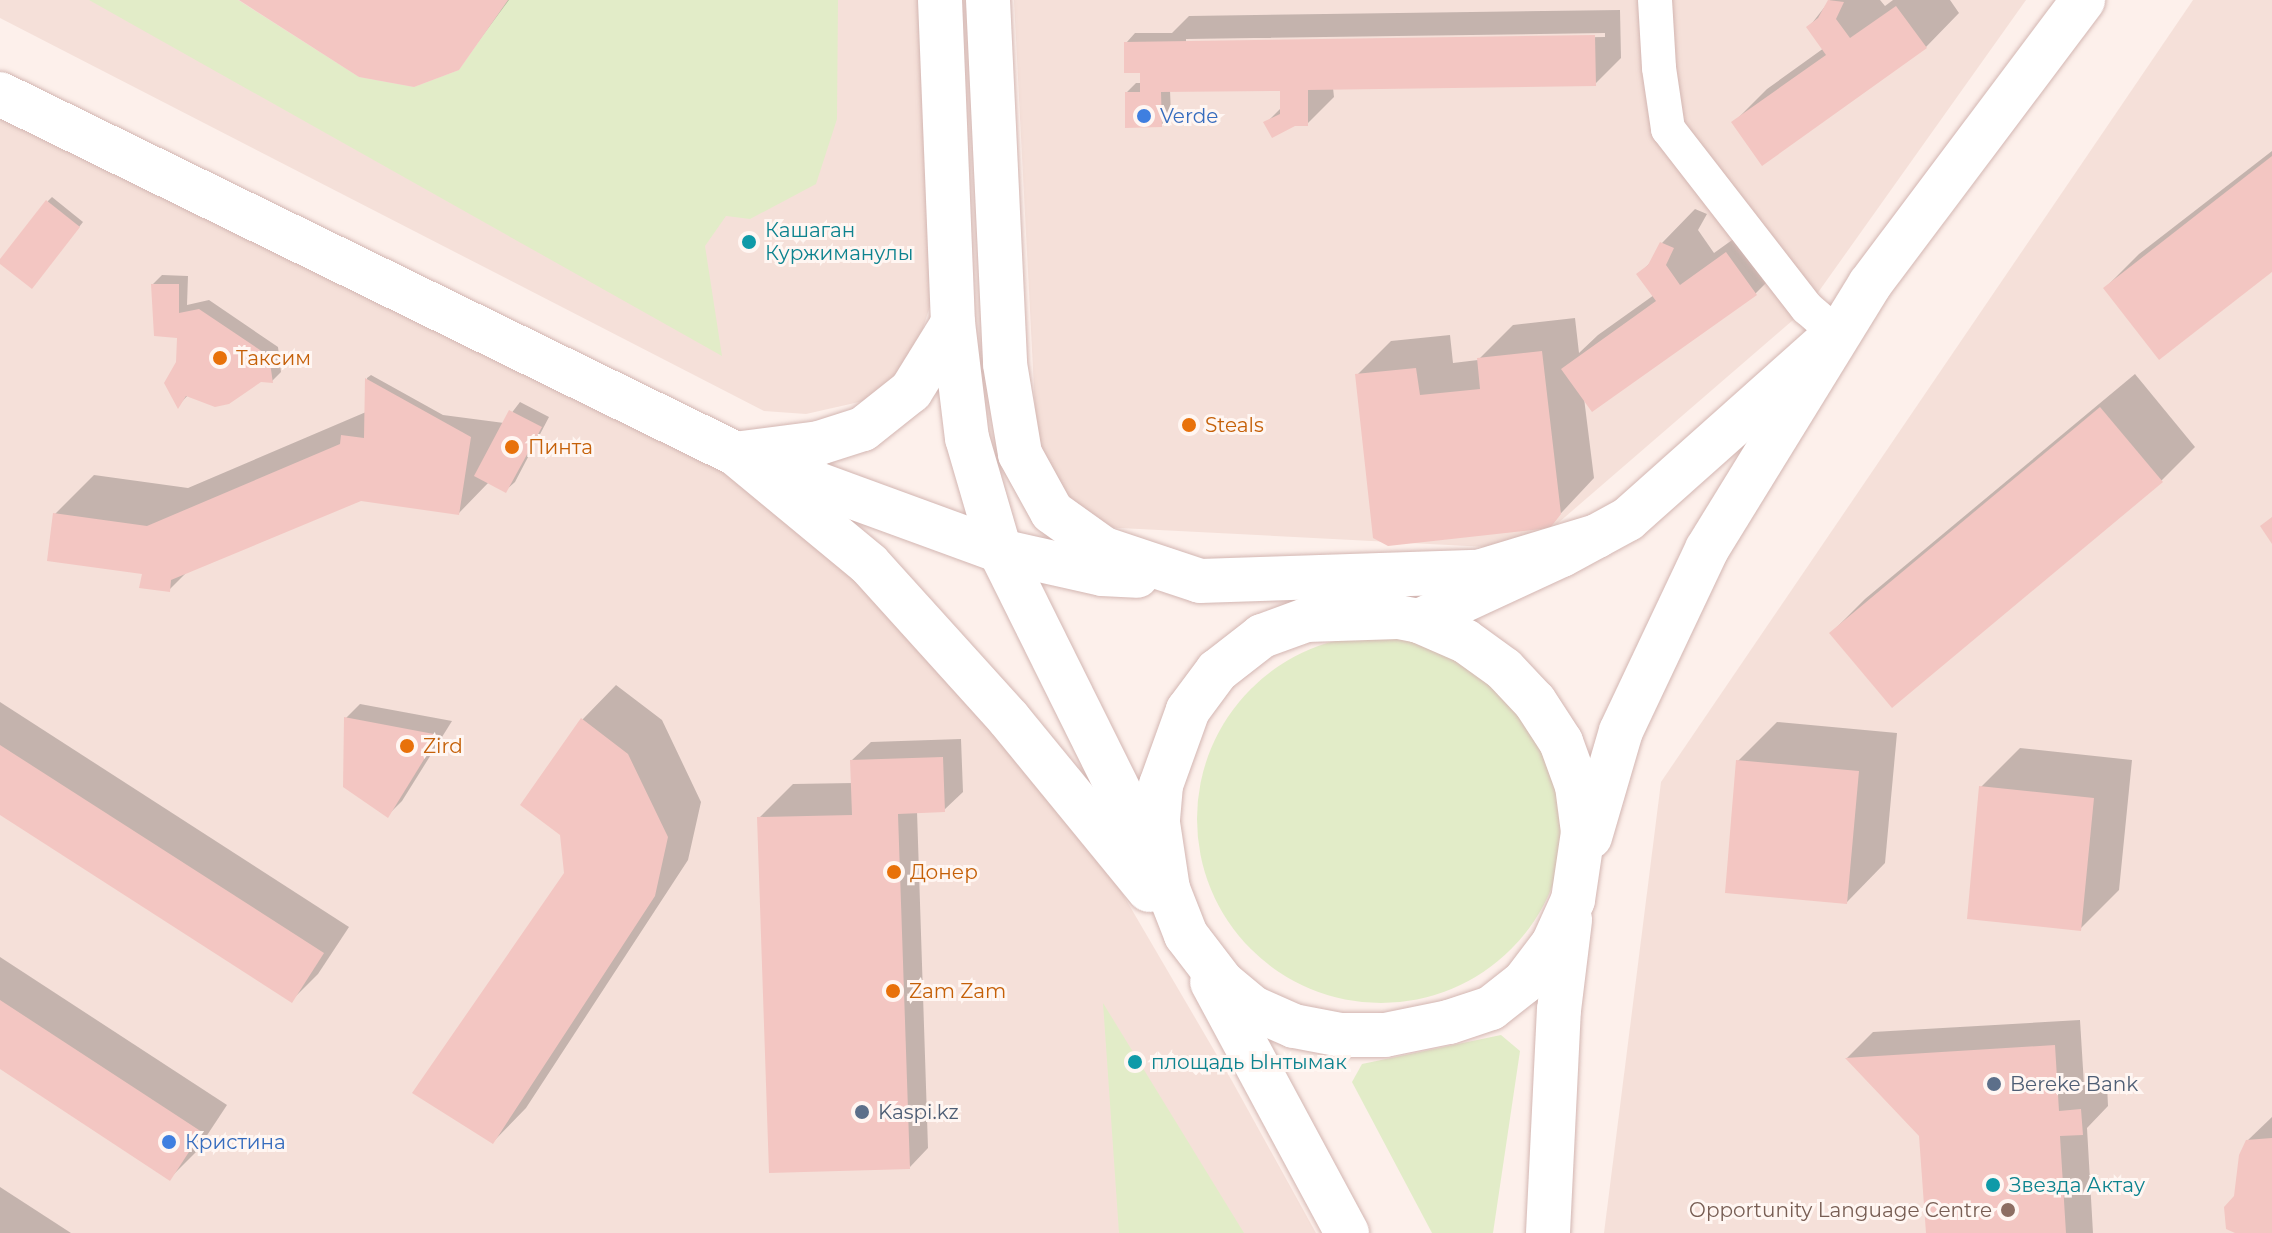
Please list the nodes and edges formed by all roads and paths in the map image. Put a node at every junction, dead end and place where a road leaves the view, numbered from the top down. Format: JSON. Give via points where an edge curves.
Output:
{"nodes":[{"id":1,"x":940,"y":0,"type":"edge"},
{"id":2,"x":988,"y":0,"type":"edge"},
{"id":3,"x":1655,"y":0,"type":"edge"},
{"id":4,"x":2083,"y":0,"type":"edge"},
{"id":5,"x":0,"y":94,"type":"edge"},
{"id":6,"x":953,"y":323,"type":"junction"},
{"id":7,"x":1836,"y":333,"type":"junction"},
{"id":8,"x":736,"y":454,"type":"junction"},
{"id":9,"x":1597,"y":536,"type":"junction"},
{"id":10,"x":1000,"y":551,"type":"junction"},
{"id":11,"x":1200,"y":581,"type":"junction"},
{"id":12,"x":1408,"y":619,"type":"junction"},
{"id":13,"x":1168,"y":889,"type":"junction"},
{"id":14,"x":1575,"y":890,"type":"junction"},
{"id":15,"x":1189,"y":940,"type":"junction"},
{"id":16,"x":1347,"y":1233,"type":"edge"},
{"id":17,"x":1548,"y":1233,"type":"edge"}],
"edges":[{"from":1,"to":6,"type":"main road"},
{"from":2,"to":11,"type":"main road","via":[[1005,364],[1020,454],[1052,512],[1104,549]]},
{"from":3,"to":7,"type":"street","via":[[1668,129],[1807,308]]},
{"from":4,"to":7,"type":"main road"},
{"from":5,"to":8,"type":"main road"},
{"from":6,"to":8,"type":"main road","via":[[911,391],[863,429],[819,443]]},
{"from":6,"to":10,"type":"main road","via":[[967,438]]},
{"from":7,"to":9,"type":"main road","via":[[1628,519]]},
{"from":7,"to":14,"type":"main road","via":[[1707,549],[1640,690],[1621,731]]},
{"from":8,"to":10,"type":"main road"},
{"from":8,"to":15,"type":"main road","via":[[869,564],[1009,719]]},
{"from":9,"to":11,"type":"main road","via":[[1478,572]]},
{"from":9,"to":12,"type":"main road"},
{"from":10,"to":11,"type":"main road","via":[[1102,574]]},
{"from":10,"to":13,"type":"main road"},
{"from":11,"to":12,"type":"main road"},
{"from":12,"to":13,"type":"main road","via":[[1306,620],[1262,636],[1217,671],[1188,710],[1161,785],[1158,823]]},
{"from":12,"to":14,"type":"main road","via":[[1465,641],[1504,669],[1535,702],[1561,742],[1577,786],[1583,832]]},
{"from":13,"to":15,"type":"main road"},
{"from":14,"to":15,"type":"main road","via":[[1553,944],[1524,982],[1491,1008],[1385,1035],[1341,1035],[1294,1026],[1253,1008],[1222,982]]},
{"from":14,"to":17,"type":"main road","via":[[1559,1010]]},
{"from":15,"to":16,"type":"main road"}]}
